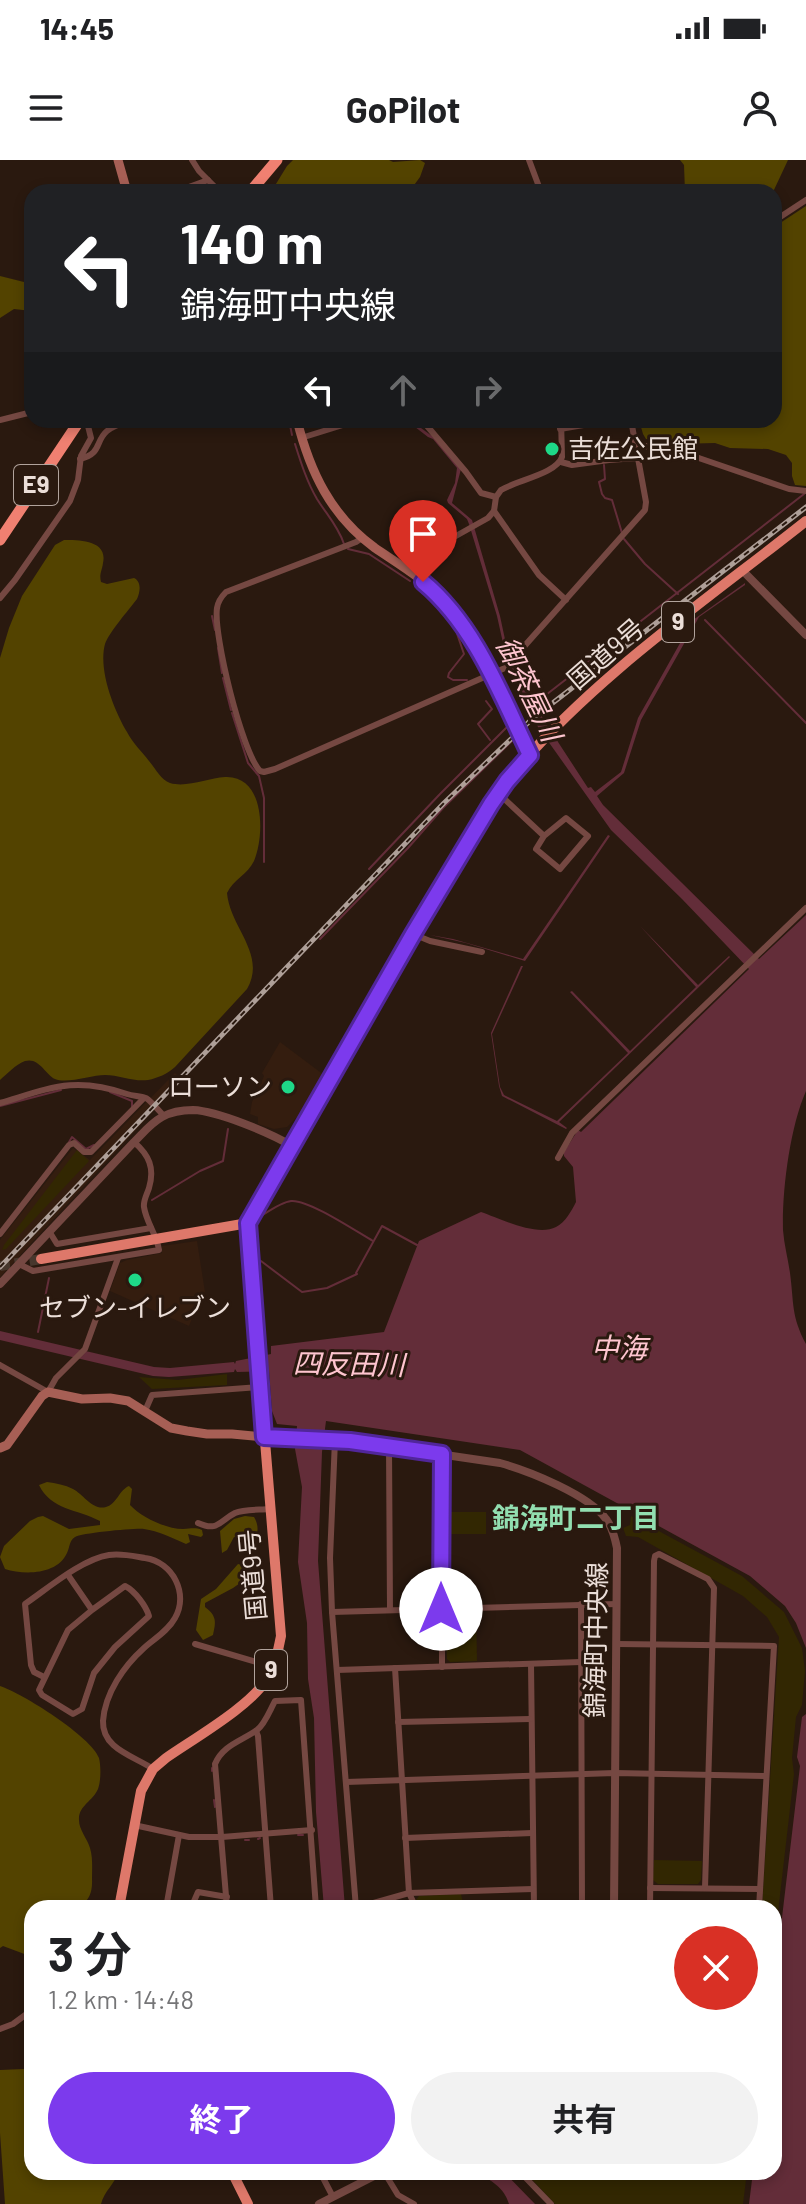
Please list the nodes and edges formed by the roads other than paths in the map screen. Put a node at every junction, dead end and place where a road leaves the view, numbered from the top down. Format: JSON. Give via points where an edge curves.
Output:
{"nodes":[{"id":1,"x":118,"y":160,"type":"edge"},
{"id":2,"x":192,"y":160,"type":"edge"},
{"id":3,"x":277,"y":160,"type":"edge"},
{"id":4,"x":529,"y":160,"type":"edge"},
{"id":5,"x":204,"y":181,"type":"junction"},
{"id":6,"x":125,"y":184,"type":"edge"},
{"id":7,"x":196,"y":184,"type":"edge"},
{"id":8,"x":208,"y":184,"type":"edge"},
{"id":9,"x":258,"y":184,"type":"edge"},
{"id":10,"x":538,"y":184,"type":"edge"},
{"id":11,"x":806,"y":200,"type":"edge"},
{"id":12,"x":782,"y":216,"type":"edge"},
{"id":13,"x":24,"y":414,"type":"edge"},
{"id":14,"x":0,"y":420,"type":"edge"},
{"id":15,"x":74,"y":428,"type":"edge"},
{"id":16,"x":88,"y":428,"type":"edge"},
{"id":17,"x":114,"y":428,"type":"edge"},
{"id":18,"x":299,"y":428,"type":"edge"},
{"id":19,"x":333,"y":428,"type":"edge"},
{"id":20,"x":429,"y":428,"type":"edge"},
{"id":21,"x":566,"y":428,"type":"edge"},
{"id":22,"x":633,"y":428,"type":"edge"},
{"id":23,"x":560,"y":429,"type":"joint"},
{"id":24,"x":301,"y":438,"type":"junction"},
{"id":25,"x":637,"y":448,"type":"junction"},
{"id":26,"x":637,"y":458,"type":"junction"},
{"id":27,"x":80,"y":459,"type":"junction"},
{"id":28,"x":561,"y":462,"type":"junction"},
{"id":29,"x":806,"y":491,"type":"edge"},
{"id":30,"x":496,"y":497,"type":"junction"},
{"id":31,"x":494,"y":511,"type":"junction"},
{"id":32,"x":806,"y":521,"type":"edge"},
{"id":33,"x":362,"y":538,"type":"junction"},
{"id":34,"x":0,"y":540,"type":"edge"},
{"id":35,"x":743,"y":571,"type":"junction"},
{"id":36,"x":409,"y":572,"type":"junction"},
{"id":37,"x":0,"y":598,"type":"edge"},
{"id":38,"x":566,"y":600,"type":"junction"},
{"id":39,"x":806,"y":635,"type":"edge"},
{"id":40,"x":490,"y":675,"type":"junction"},
{"id":41,"x":530,"y":755,"type":"junction"},
{"id":42,"x":498,"y":793,"type":"junction"},
{"id":43,"x":544,"y":836,"type":"junction"},
{"id":44,"x":806,"y":908,"type":"edge"},
{"id":45,"x":413,"y":934,"type":"junction"},
{"id":46,"x":482,"y":952,"type":"dead end"},
{"id":47,"x":144,"y":1098,"type":"junction"},
{"id":48,"x":0,"y":1103,"type":"edge"},
{"id":49,"x":164,"y":1116,"type":"junction"},
{"id":50,"x":134,"y":1142,"type":"junction"},
{"id":51,"x":292,"y":1146,"type":"junction"},
{"id":52,"x":558,"y":1158,"type":"dead end"},
{"id":53,"x":0,"y":1215,"type":"edge"},
{"id":54,"x":9,"y":1223,"type":"junction"},
{"id":55,"x":248,"y":1223,"type":"junction"},
{"id":56,"x":49,"y":1231,"type":"junction"},
{"id":57,"x":154,"y":1233,"type":"junction"},
{"id":58,"x":0,"y":1234,"type":"edge"},
{"id":59,"x":118,"y":1258,"type":"junction"},
{"id":60,"x":41,"y":1259,"type":"tunnel mouth"},
{"id":61,"x":19,"y":1264,"type":"junction"},
{"id":62,"x":0,"y":1284,"type":"edge"},
{"id":63,"x":0,"y":1365,"type":"edge"},
{"id":64,"x":260,"y":1387,"type":"junction"},
{"id":65,"x":48,"y":1392,"type":"junction"},
{"id":66,"x":145,"y":1411,"type":"junction"},
{"id":67,"x":264,"y":1437,"type":"junction"},
{"id":68,"x":335,"y":1440,"type":"junction"},
{"id":69,"x":389,"y":1446,"type":"junction"},
{"id":70,"x":0,"y":1448,"type":"edge"},
{"id":71,"x":442,"y":1454,"type":"junction"},
{"id":72,"x":269,"y":1509,"type":"junction"},
{"id":73,"x":198,"y":1523,"type":"dead end"},
{"id":74,"x":68,"y":1575,"type":"junction"},
{"id":75,"x":581,"y":1604,"type":"junction"},
{"id":76,"x":617,"y":1604,"type":"junction"},
{"id":77,"x":441,"y":1609,"type":"junction"},
{"id":78,"x":92,"y":1610,"type":"junction"},
{"id":79,"x":390,"y":1610,"type":"junction"},
{"id":80,"x":332,"y":1612,"type":"junction"},
{"id":81,"x":195,"y":1644,"type":"dead end"},
{"id":82,"x":617,"y":1644,"type":"junction"},
{"id":83,"x":653,"y":1644,"type":"junction"},
{"id":84,"x":714,"y":1646,"type":"junction"},
{"id":85,"x":581,"y":1662,"type":"junction"},
{"id":86,"x":531,"y":1664,"type":"junction"},
{"id":87,"x":273,"y":1667,"type":"junction"},
{"id":88,"x":442,"y":1667,"type":"junction"},
{"id":89,"x":395,"y":1668,"type":"junction"},
{"id":90,"x":337,"y":1670,"type":"junction"},
{"id":91,"x":44,"y":1677,"type":"junction"},
{"id":92,"x":530,"y":1719,"type":"junction"},
{"id":93,"x":398,"y":1722,"type":"junction"},
{"id":94,"x":256,"y":1731,"type":"junction"},
{"id":95,"x":153,"y":1769,"type":"junction"},
{"id":96,"x":615,"y":1773,"type":"junction"},
{"id":97,"x":582,"y":1774,"type":"junction"},
{"id":98,"x":651,"y":1774,"type":"junction"},
{"id":99,"x":708,"y":1775,"type":"junction"},
{"id":100,"x":532,"y":1776,"type":"junction"},
{"id":101,"x":766,"y":1776,"type":"junction"},
{"id":102,"x":401,"y":1780,"type":"junction"},
{"id":103,"x":346,"y":1782,"type":"junction"},
{"id":104,"x":134,"y":1825,"type":"junction"},
{"id":105,"x":312,"y":1830,"type":"junction"},
{"id":106,"x":266,"y":1833,"type":"junction"},
{"id":107,"x":532,"y":1833,"type":"junction"},
{"id":108,"x":179,"y":1835,"type":"junction"},
{"id":109,"x":222,"y":1837,"type":"junction"},
{"id":110,"x":405,"y":1838,"type":"junction"},
{"id":111,"x":650,"y":1888,"type":"junction"},
{"id":112,"x":705,"y":1888,"type":"junction"},
{"id":113,"x":533,"y":1889,"type":"junction"},
{"id":114,"x":760,"y":1889,"type":"junction"},
{"id":115,"x":409,"y":1893,"type":"junction"},
{"id":116,"x":227,"y":1897,"type":"joint"},
{"id":117,"x":120,"y":1900,"type":"edge"},
{"id":118,"x":167,"y":1900,"type":"edge"},
{"id":119,"x":194,"y":1900,"type":"edge"},
{"id":120,"x":270,"y":1900,"type":"edge"},
{"id":121,"x":316,"y":1900,"type":"edge"},
{"id":122,"x":355,"y":1900,"type":"edge"},
{"id":123,"x":384,"y":1900,"type":"edge"},
{"id":124,"x":412,"y":1900,"type":"edge"},
{"id":125,"x":534,"y":1900,"type":"edge"},
{"id":126,"x":582,"y":1900,"type":"edge"},
{"id":127,"x":614,"y":1900,"type":"edge"},
{"id":128,"x":650,"y":1900,"type":"edge"},
{"id":129,"x":759,"y":1900,"type":"edge"},
{"id":130,"x":24,"y":2016,"type":"edge"},
{"id":131,"x":0,"y":2029,"type":"edge"},
{"id":132,"x":236,"y":2180,"type":"edge"},
{"id":133,"x":324,"y":2180,"type":"edge"},
{"id":134,"x":366,"y":2180,"type":"edge"},
{"id":135,"x":386,"y":2180,"type":"edge"},
{"id":136,"x":528,"y":2180,"type":"edge"},
{"id":137,"x":333,"y":2197,"type":"junction"},
{"id":138,"x":248,"y":2204,"type":"edge"},
{"id":139,"x":319,"y":2204,"type":"edge"},
{"id":140,"x":414,"y":2204,"type":"edge"},
{"id":141,"x":551,"y":2204,"type":"edge"}],
"edges":[{"from":1,"to":6,"type":"main road"},
{"from":2,"to":5,"type":"street"},
{"from":3,"to":9,"type":"highway"},
{"from":4,"to":10,"type":"street"},
{"from":5,"to":7,"type":"street"},
{"from":5,"to":8,"type":"street"},
{"from":11,"to":12,"type":"street"},
{"from":13,"to":14,"type":"street"},
{"from":15,"to":34,"type":"highway","number":"E9"},
{"from":16,"to":27,"type":"street","via":[[91,438]]},
{"from":17,"to":27,"type":"street","via":[[93,453]]},
{"from":18,"to":24,"type":"main road"},
{"from":19,"to":24,"type":"street"},
{"from":20,"to":30,"type":"street","via":[[481,493]]},
{"from":21,"to":23,"type":"street"},
{"from":22,"to":25,"type":"street"},
{"from":23,"to":28,"type":"street"},
{"from":24,"to":33,"type":"main road","via":[[327,498]]},
{"from":25,"to":26,"type":"street"},
{"from":25,"to":29,"type":"street","via":[[658,444]]},
{"from":26,"to":28,"type":"street"},
{"from":26,"to":38,"type":"street","via":[[645,510]]},
{"from":27,"to":37,"type":"street","via":[[70,501]]},
{"from":28,"to":30,"type":"street","via":[[504,487]]},
{"from":30,"to":31,"type":"street"},
{"from":31,"to":36,"type":"street","via":[[422,555]]},
{"from":31,"to":38,"type":"street","via":[[539,575]]},
{"from":32,"to":35,"type":"highway","name":"国道9号","number":"9"},
{"from":33,"to":36,"type":"main road"},
{"from":33,"to":40,"type":"street","via":[[226,592],[218,603],[231,695],[260,771]]},
{"from":35,"to":39,"type":"street"},
{"from":35,"to":41,"type":"highway","name":"国道9号","number":"9","via":[[642,649]]},
{"from":36,"to":40,"type":"main road","via":[[450,607]]},
{"from":38,"to":40,"type":"street","via":[[515,659]]},
{"from":40,"to":41,"type":"main road"},
{"from":41,"to":42,"type":"highway","name":"国道9号","number":"9"},
{"from":42,"to":43,"type":"street"},
{"from":42,"to":45,"type":"highway","name":"国道9号","number":"9"},
{"from":43,"to":43,"type":"street","via":[[566,818],[588,836],[560,869],[536,849]]},
{"from":44,"to":52,"type":"street","via":[[572,1133]]},
{"from":45,"to":46,"type":"street"},
{"from":45,"to":51,"type":"highway","name":"国道9号","number":"9"},
{"from":47,"to":48,"type":"street","via":[[81,1084]]},
{"from":47,"to":49,"type":"street"},
{"from":47,"to":54,"type":"street","via":[[91,1152],[69,1145]]},
{"from":49,"to":50,"type":"street"},
{"from":49,"to":51,"type":"street","via":[[209,1112]]},
{"from":50,"to":56,"type":"street"},
{"from":50,"to":57,"type":"street","via":[[151,1161],[143,1205]]},
{"from":51,"to":55,"type":"highway","name":"国道9号","number":"9"},
{"from":53,"to":54,"type":"street"},
{"from":54,"to":58,"type":"street"},
{"from":55,"to":57,"type":"highway"},
{"from":55,"to":64,"type":"highway","name":"国道9号","number":"9"},
{"from":56,"to":57,"type":"street","via":[[57,1244]]},
{"from":56,"to":61,"type":"street"},
{"from":57,"to":59,"type":"street","via":[[159,1250]]},
{"from":57,"to":60,"type":"highway"},
{"from":59,"to":61,"type":"street","via":[[33,1271]]},
{"from":59,"to":65,"type":"street","via":[[85,1349]]},
{"from":61,"to":62,"type":"street"},
{"from":63,"to":65,"type":"street"},
{"from":64,"to":66,"type":"street","via":[[152,1395]]},
{"from":64,"to":67,"type":"highway","name":"国道9号","number":"9"},
{"from":65,"to":66,"type":"main road","via":[[128,1401]]},
{"from":65,"to":70,"type":"main road"},
{"from":66,"to":67,"type":"main road","via":[[171,1428]]},
{"from":67,"to":68,"type":"street","name":"錦海町中央線"},
{"from":67,"to":72,"type":"highway","name":"国道9号","number":"9"},
{"from":68,"to":69,"type":"street","name":"錦海町中央線"},
{"from":68,"to":80,"type":"street"},
{"from":69,"to":71,"type":"street","name":"錦海町中央線"},
{"from":69,"to":79,"type":"street"},
{"from":71,"to":76,"type":"street","name":"錦海町中央線","via":[[525,1470],[595,1507],[615,1539]]},
{"from":71,"to":77,"type":"street"},
{"from":72,"to":73,"type":"street","via":[[236,1513],[211,1527]]},
{"from":72,"to":87,"type":"highway","name":"国道9号","number":"9","via":[[281,1636]]},
{"from":74,"to":78,"type":"street"},
{"from":74,"to":91,"type":"street","via":[[25,1604],[31,1665]]},
{"from":74,"to":95,"type":"street","via":[[98,1557],[124,1554],[158,1562],[176,1580],[176,1616],[112,1688],[103,1722],[115,1748]]},
{"from":75,"to":76,"type":"street"},
{"from":75,"to":77,"type":"street"},
{"from":75,"to":85,"type":"street"},
{"from":76,"to":82,"type":"street","name":"錦海町中央線"},
{"from":77,"to":79,"type":"street"},
{"from":77,"to":88,"type":"street"},
{"from":78,"to":91,"type":"street","via":[[68,1630]]},
{"from":78,"to":91,"type":"street","via":[[125,1586],[149,1616],[94,1673],[76,1714],[40,1692]]},
{"from":79,"to":80,"type":"street"},
{"from":80,"to":90,"type":"street"},
{"from":81,"to":87,"type":"street"},
{"from":82,"to":83,"type":"street"},
{"from":82,"to":96,"type":"street","name":"錦海町中央線"},
{"from":83,"to":84,"type":"street"},
{"from":83,"to":84,"type":"street","via":[[654,1558],[662,1554],[713,1583]]},
{"from":83,"to":98,"type":"street"},
{"from":84,"to":99,"type":"street"},
{"from":84,"to":101,"type":"street","via":[[774,1646]]},
{"from":85,"to":86,"type":"street"},
{"from":85,"to":97,"type":"street"},
{"from":86,"to":88,"type":"street"},
{"from":86,"to":92,"type":"street"},
{"from":87,"to":95,"type":"highway","name":"国道9号","number":"9","via":[[256,1694]]},
{"from":88,"to":89,"type":"street"},
{"from":89,"to":90,"type":"street"},
{"from":89,"to":93,"type":"street"},
{"from":90,"to":103,"type":"street"},
{"from":92,"to":93,"type":"street"},
{"from":92,"to":100,"type":"street"},
{"from":93,"to":102,"type":"street"},
{"from":94,"to":105,"type":"street","via":[[275,1701],[301,1700]]},
{"from":94,"to":106,"type":"street"},
{"from":94,"to":109,"type":"street","via":[[234,1742],[215,1764]]},
{"from":95,"to":104,"type":"highway","via":[[141,1791]]},
{"from":96,"to":97,"type":"street"},
{"from":96,"to":98,"type":"street"},
{"from":96,"to":127,"type":"street","name":"錦海町中央線"},
{"from":97,"to":100,"type":"street"},
{"from":97,"to":126,"type":"street"},
{"from":98,"to":99,"type":"street"},
{"from":98,"to":111,"type":"street"},
{"from":99,"to":101,"type":"street"},
{"from":99,"to":112,"type":"street"},
{"from":100,"to":102,"type":"street"},
{"from":100,"to":107,"type":"street"},
{"from":101,"to":114,"type":"street"},
{"from":102,"to":103,"type":"street"},
{"from":102,"to":110,"type":"street"},
{"from":103,"to":122,"type":"street"},
{"from":104,"to":108,"type":"street"},
{"from":104,"to":117,"type":"highway"},
{"from":105,"to":106,"type":"street"},
{"from":105,"to":121,"type":"street"},
{"from":106,"to":109,"type":"street"},
{"from":106,"to":120,"type":"street"},
{"from":107,"to":110,"type":"street"},
{"from":107,"to":113,"type":"street"},
{"from":108,"to":109,"type":"street"},
{"from":108,"to":118,"type":"street"},
{"from":109,"to":116,"type":"street"},
{"from":110,"to":115,"type":"street"},
{"from":111,"to":112,"type":"street"},
{"from":111,"to":128,"type":"street"},
{"from":112,"to":114,"type":"street"},
{"from":113,"to":115,"type":"street"},
{"from":113,"to":125,"type":"street"},
{"from":114,"to":129,"type":"street"},
{"from":115,"to":123,"type":"street"},
{"from":115,"to":124,"type":"street"},
{"from":116,"to":119,"type":"street","via":[[198,1892]]},
{"from":130,"to":131,"type":"street"},
{"from":132,"to":138,"type":"highway"},
{"from":133,"to":137,"type":"street"},
{"from":134,"to":137,"type":"street"},
{"from":135,"to":140,"type":"street"},
{"from":136,"to":141,"type":"street"},
{"from":137,"to":139,"type":"street"}]}
